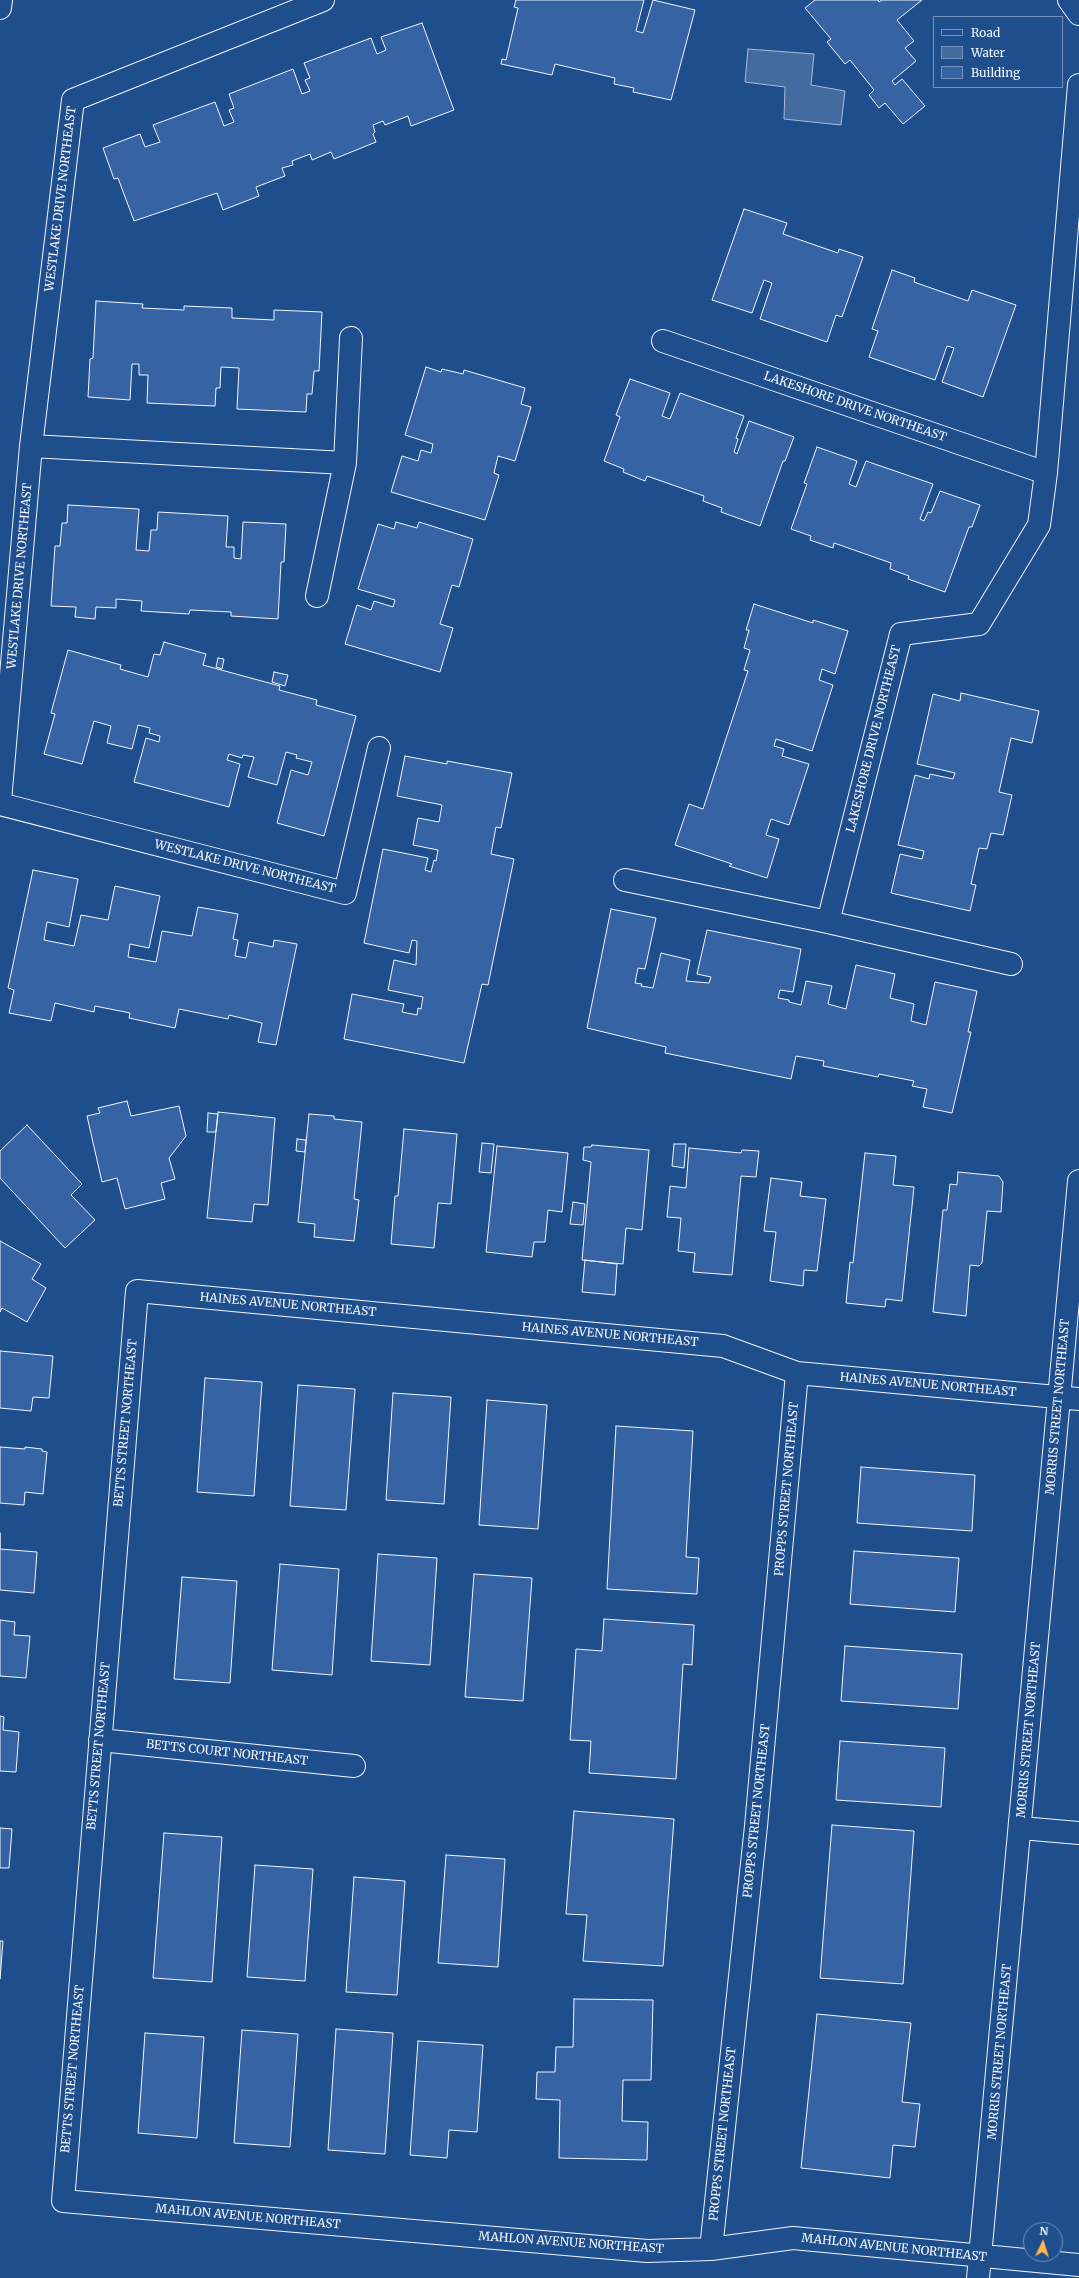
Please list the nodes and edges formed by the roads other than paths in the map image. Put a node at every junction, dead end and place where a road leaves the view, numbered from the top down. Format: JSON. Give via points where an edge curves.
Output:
{"nodes":[{"id":1,"x":1,"y":0,"type":"edge"},
{"id":2,"x":1069,"y":0,"type":"edge"},
{"id":3,"x":314,"y":2,"type":"edge"},
{"id":4,"x":0,"y":8,"type":"edge"},
{"id":5,"x":1079,"y":14,"type":"edge"},
{"id":6,"x":1079,"y":85,"type":"edge"},
{"id":7,"x":351,"y":338,"type":"dead end"},
{"id":8,"x":664,"y":341,"type":"dead end"},
{"id":9,"x":32,"y":446,"type":"junction"},
{"id":10,"x":345,"y":463,"type":"junction"},
{"id":11,"x":1046,"y":473,"type":"junction"},
{"id":12,"x":318,"y":596,"type":"dead end"},
{"id":13,"x":379,"y":748,"type":"dead end"},
{"id":14,"x":0,"y":801,"type":"edge"},
{"id":15,"x":0,"y":804,"type":"edge"},
{"id":16,"x":625,"y":880,"type":"dead end"},
{"id":17,"x":828,"y":922,"type":"junction"},
{"id":18,"x":1011,"y":964,"type":"dead end"},
{"id":19,"x":1079,"y":1181,"type":"edge"},
{"id":20,"x":137,"y":1291,"type":"joint"},
{"id":21,"x":797,"y":1374,"type":"junction"},
{"id":22,"x":1069,"y":1398,"type":"edge"},
{"id":23,"x":100,"y":1740,"type":"junction"},
{"id":24,"x":354,"y":1766,"type":"dead end"},
{"id":25,"x":1021,"y":1828,"type":"junction"},
{"id":26,"x":1079,"y":1833,"type":"edge"},
{"id":27,"x":63,"y":2201,"type":"joint"},
{"id":28,"x":712,"y":2249,"type":"junction"},
{"id":29,"x":1079,"y":2265,"type":"edge"},
{"id":30,"x":979,"y":2268,"type":"edge"}],
"edges":[{"from":1,"to":4,"type":"street"},
{"from":2,"to":5,"type":"street"},
{"from":3,"to":9,"type":"street","name":"WESTLAKE DRIVE NORTHEAST","via":[[73,100]]},
{"from":6,"to":11,"type":"street","name":"LAKESHORE DRIVE NORTHEAST"},
{"from":7,"to":10,"type":"street"},
{"from":8,"to":11,"type":"street","name":"LAKESHORE DRIVE NORTHEAST"},
{"from":9,"to":10,"type":"street"},
{"from":9,"to":14,"type":"street","name":"WESTLAKE DRIVE NORTHEAST"},
{"from":10,"to":12,"type":"street"},
{"from":11,"to":17,"type":"street","name":"LAKESHORE DRIVE NORTHEAST","via":[[1039,524],[979,624],[901,634]]},
{"from":13,"to":15,"type":"street","name":"WESTLAKE DRIVE NORTHEAST","via":[[345,893]]},
{"from":16,"to":17,"type":"street"},
{"from":17,"to":18,"type":"street"},
{"from":19,"to":22,"type":"street","name":"MORRIS STREET NORTHEAST"},
{"from":20,"to":21,"type":"street","name":"HAINES AVENUE NORTHEAST","via":[[723,1346]]},
{"from":20,"to":23,"type":"street","name":"BETTS STREET NORTHEAST"},
{"from":21,"to":22,"type":"street","name":"HAINES AVENUE NORTHEAST"},
{"from":21,"to":28,"type":"street","name":"PROPPS STREET NORTHEAST","via":[[756,1818]]},
{"from":22,"to":25,"type":"street","name":"MORRIS STREET NORTHEAST"},
{"from":23,"to":24,"type":"street","name":"BETTS COURT NORTHEAST"},
{"from":23,"to":27,"type":"street","name":"BETTS STREET NORTHEAST"},
{"from":25,"to":26,"type":"street"},
{"from":25,"to":30,"type":"street","name":"MORRIS STREET NORTHEAST"},
{"from":27,"to":28,"type":"street","name":"MAHLON AVENUE NORTHEAST","via":[[647,2251]]},
{"from":28,"to":30,"type":"street","name":"MAHLON AVENUE NORTHEAST","via":[[792,2238]]},
{"from":29,"to":30,"type":"street","name":"MAHLON AVENUE NORTHEAST"}]}
